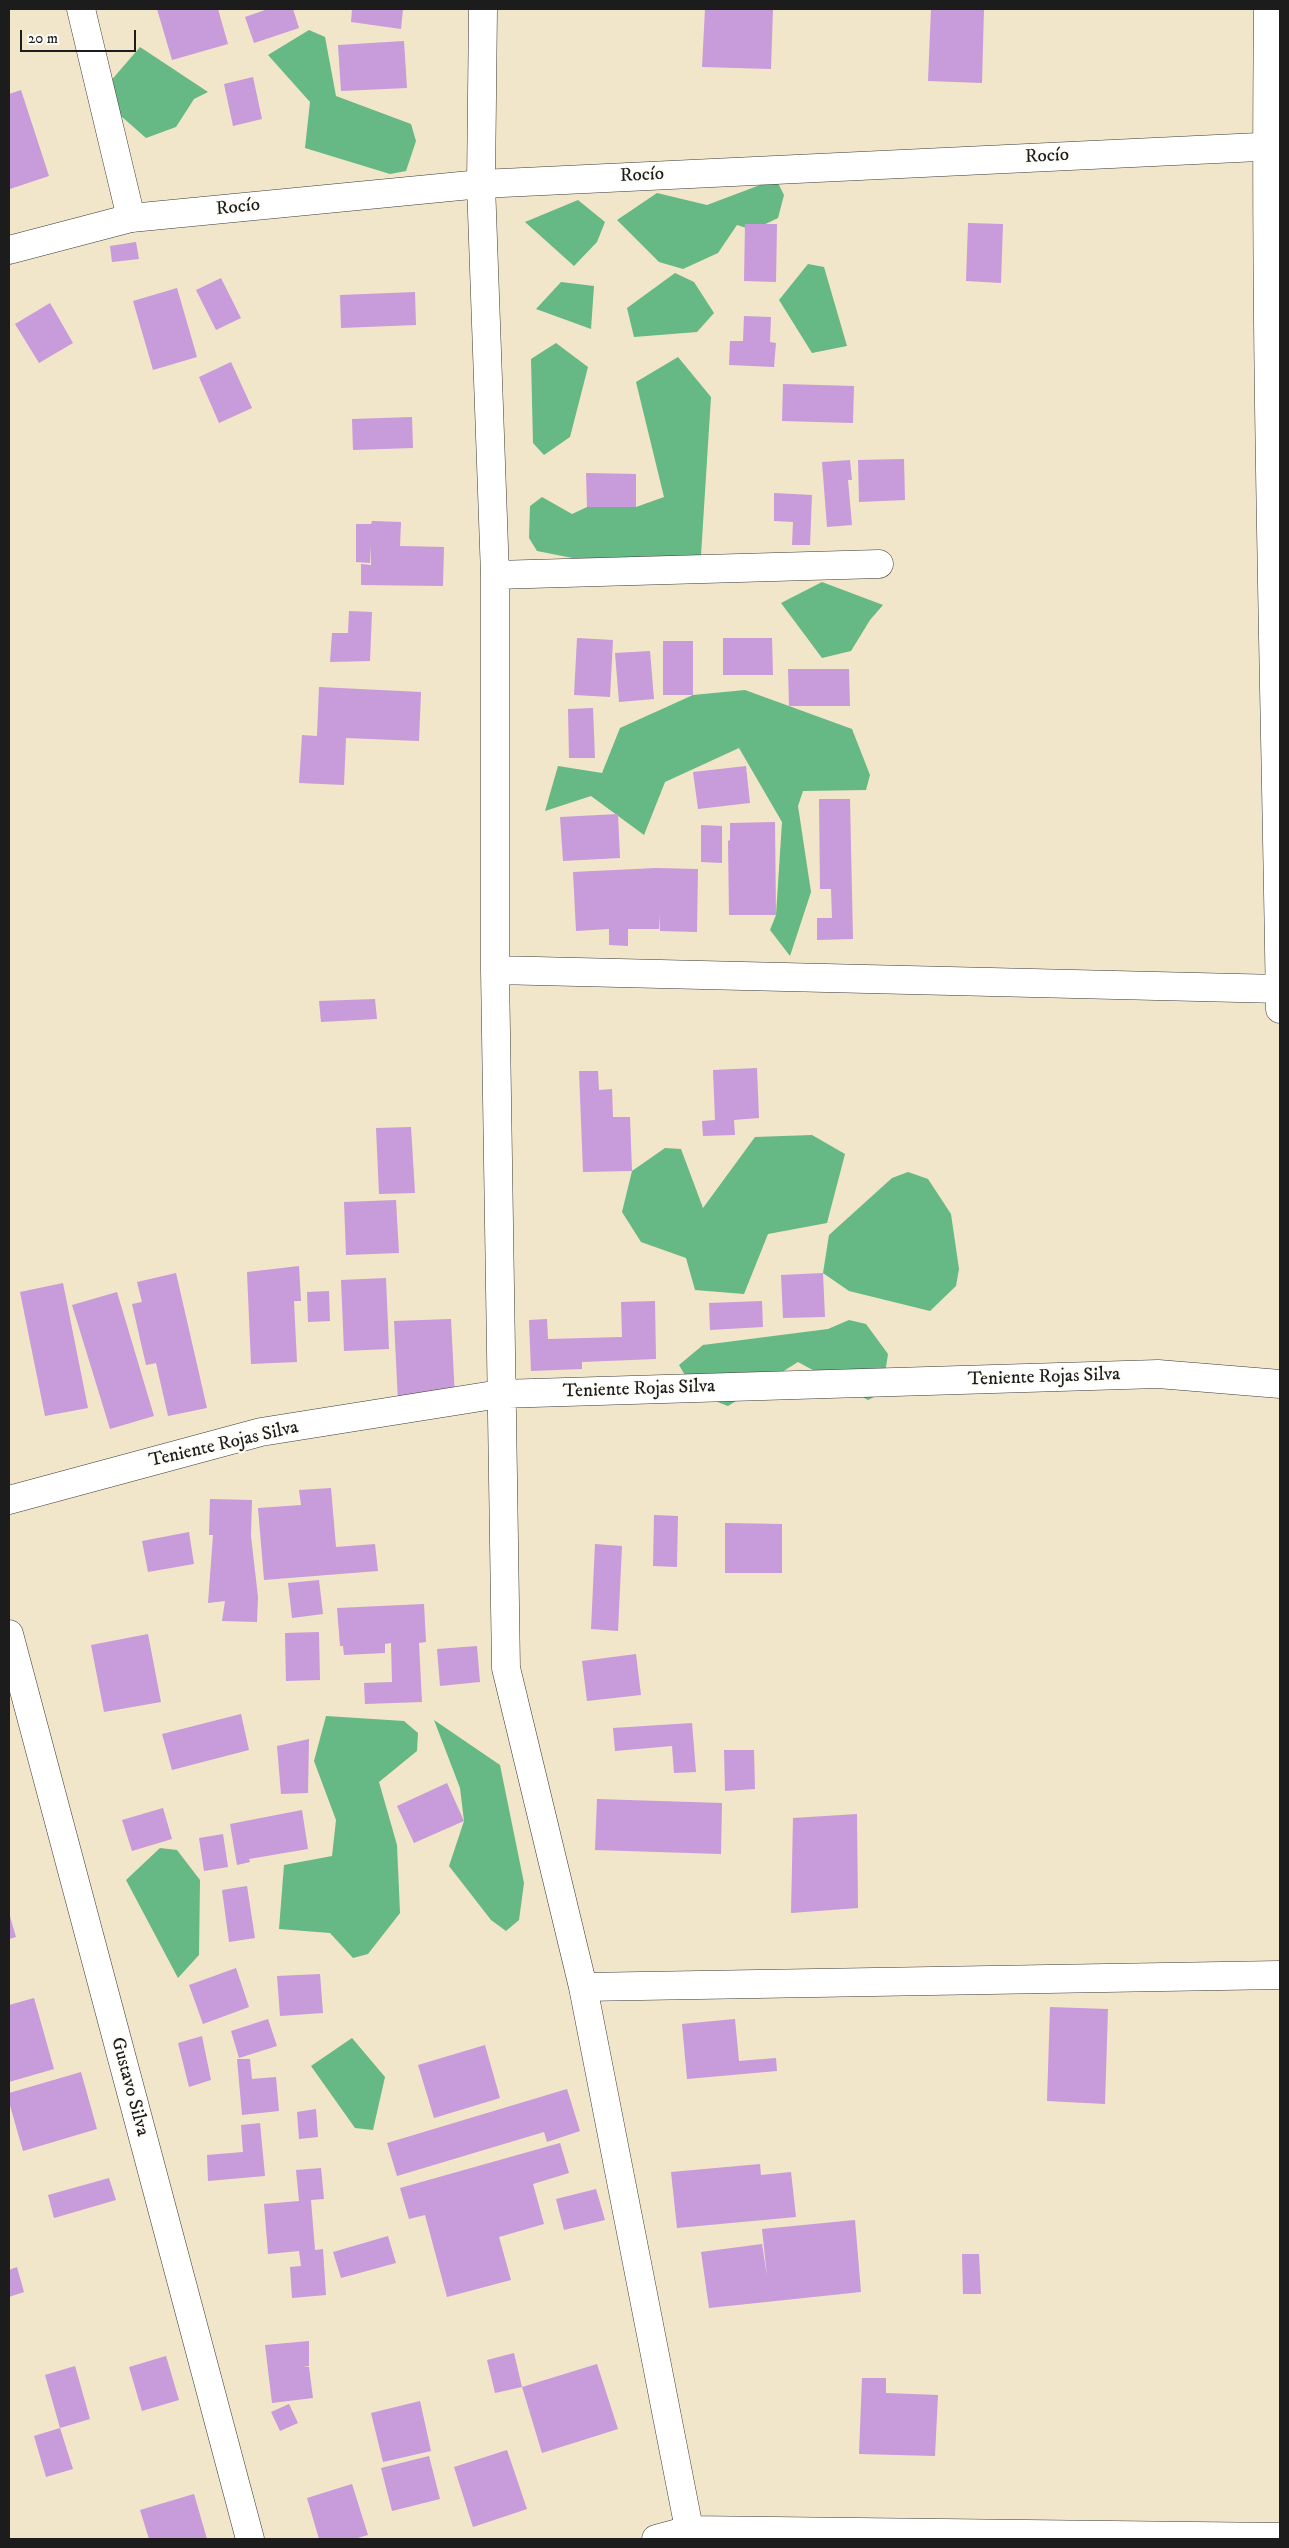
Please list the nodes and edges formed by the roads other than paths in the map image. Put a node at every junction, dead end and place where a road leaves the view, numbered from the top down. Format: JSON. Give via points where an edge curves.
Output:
{"nodes":[{"id":1,"x":81,"y":9,"type":"edge"},
{"id":2,"x":483,"y":9,"type":"edge"},
{"id":3,"x":1268,"y":9,"type":"edge"},
{"id":4,"x":1273,"y":146,"type":"edge"},
{"id":5,"x":481,"y":184,"type":"junction"},
{"id":6,"x":131,"y":218,"type":"junction"},
{"id":7,"x":9,"y":250,"type":"edge"},
{"id":8,"x":878,"y":564,"type":"dead end"},
{"id":9,"x":495,"y":575,"type":"junction"},
{"id":10,"x":1279,"y":885,"type":"edge"},
{"id":11,"x":495,"y":970,"type":"junction"},
{"id":12,"x":1280,"y":989,"type":"edge"},
{"id":13,"x":1280,"y":1009,"type":"edge"},
{"id":14,"x":1280,"y":1384,"type":"edge"},
{"id":15,"x":500,"y":1394,"type":"junction"},
{"id":16,"x":9,"y":1500,"type":"edge"},
{"id":17,"x":9,"y":1634,"type":"edge"},
{"id":18,"x":1280,"y":1975,"type":"edge"},
{"id":19,"x":583,"y":1987,"type":"junction"},
{"id":20,"x":690,"y":2535,"type":"edge"},
{"id":21,"x":1280,"y":2537,"type":"edge"},
{"id":22,"x":250,"y":2539,"type":"edge"},
{"id":23,"x":656,"y":2539,"type":"edge"}],
"edges":[{"from":1,"to":6,"type":"street"},
{"from":2,"to":5,"type":"street"},
{"from":3,"to":4,"type":"street"},
{"from":4,"to":5,"type":"street","name":"Rocío"},
{"from":4,"to":10,"type":"street","via":[[1271,571]]},
{"from":5,"to":6,"type":"street","name":"Rocío"},
{"from":5,"to":9,"type":"street"},
{"from":6,"to":7,"type":"street","name":"Rocío"},
{"from":8,"to":9,"type":"street"},
{"from":9,"to":11,"type":"street"},
{"from":10,"to":12,"type":"street"},
{"from":11,"to":12,"type":"street"},
{"from":11,"to":15,"type":"street"},
{"from":12,"to":13,"type":"street"},
{"from":14,"to":15,"type":"street","name":"Teniente Rojas Silva","via":[[1158,1374]]},
{"from":15,"to":16,"type":"street","name":"Teniente Rojas Silva","via":[[261,1432]]},
{"from":15,"to":19,"type":"street","via":[[506,1668]]},
{"from":17,"to":22,"type":"street","name":"Gustavo Silva"},
{"from":18,"to":19,"type":"street"},
{"from":19,"to":20,"type":"street"},
{"from":20,"to":21,"type":"street"},
{"from":20,"to":23,"type":"street"}]}
